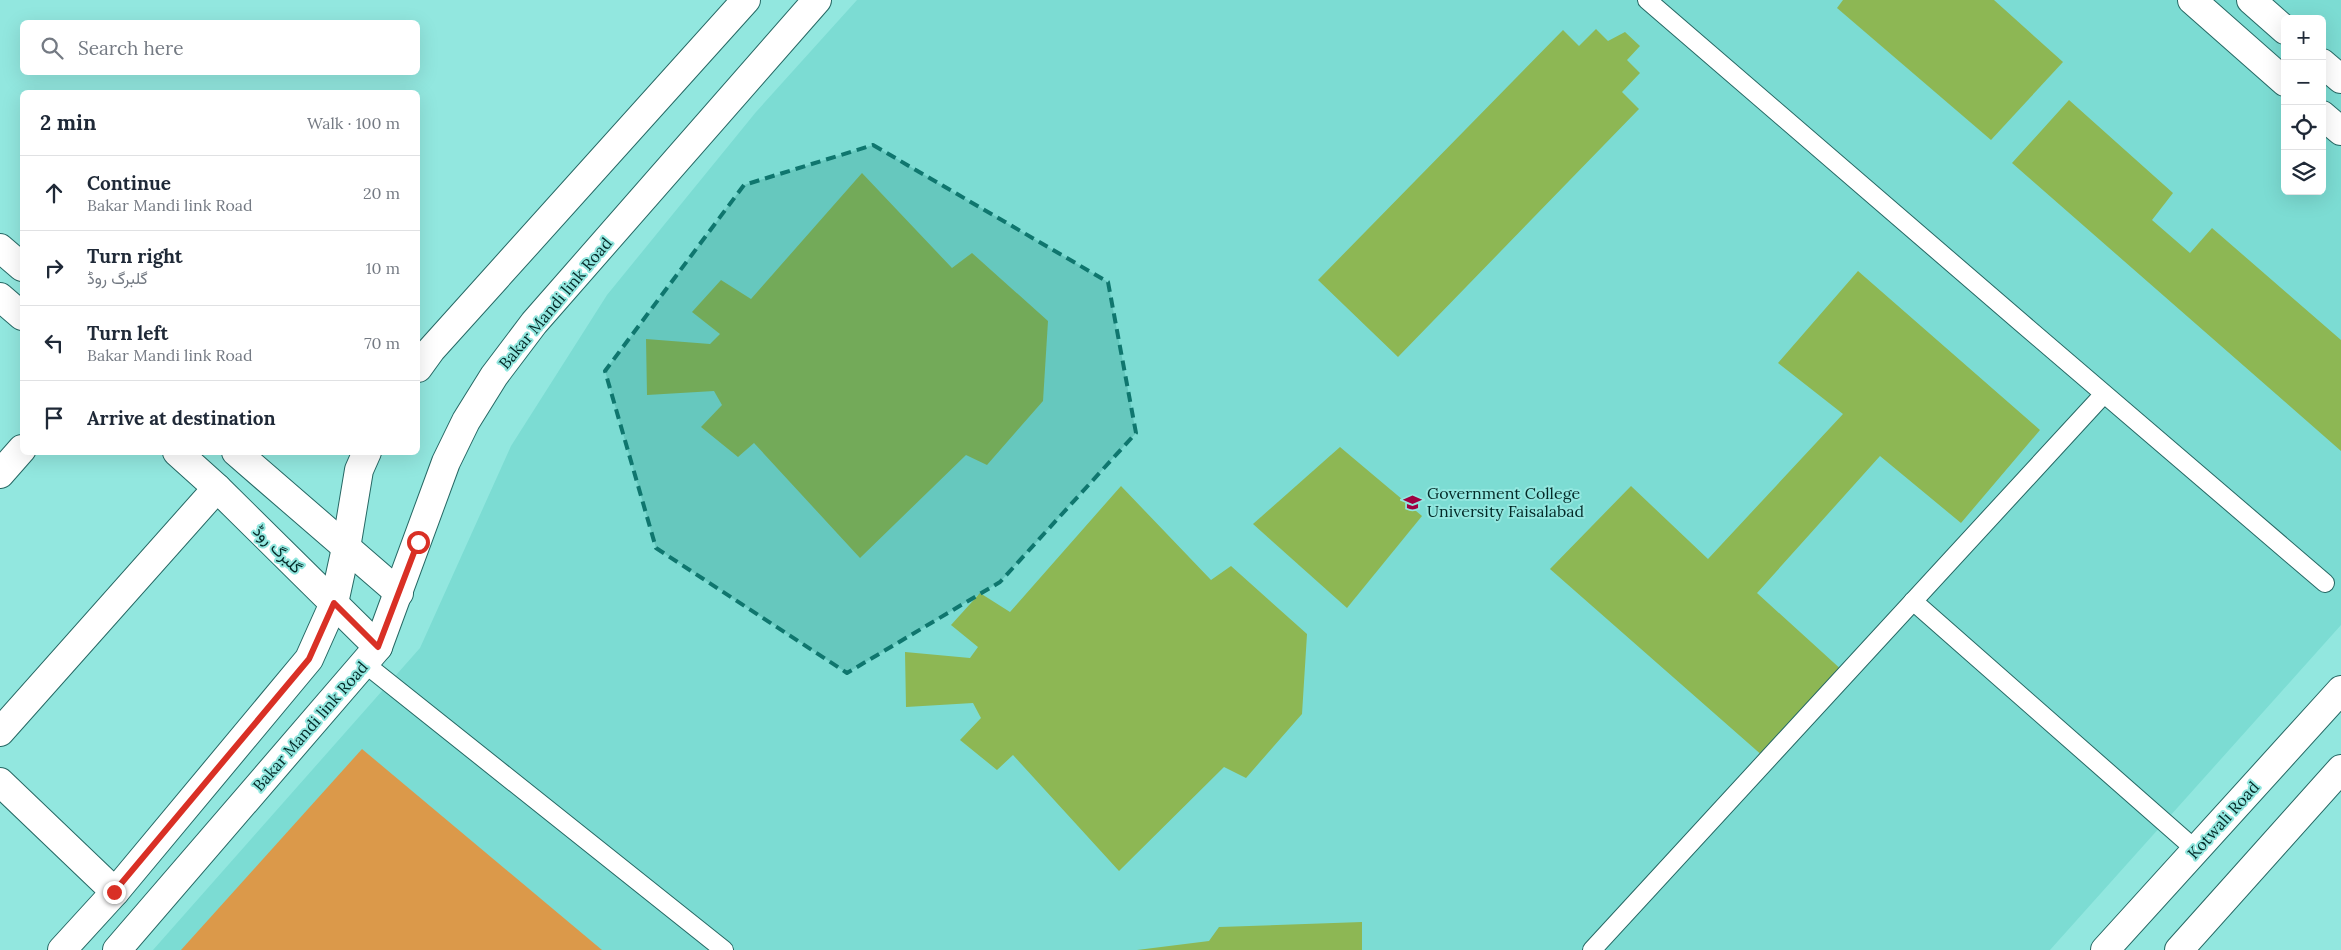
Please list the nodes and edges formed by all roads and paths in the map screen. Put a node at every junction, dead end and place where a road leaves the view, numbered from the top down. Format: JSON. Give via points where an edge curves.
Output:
{"nodes":[{"id":1,"x":746,"y":0,"type":"edge"},
{"id":2,"x":817,"y":0,"type":"edge"},
{"id":3,"x":1647,"y":0,"type":"edge"},
{"id":4,"x":2192,"y":0,"type":"edge"},
{"id":5,"x":2250,"y":0,"type":"edge"},
{"id":6,"x":2281,"y":27,"type":"edge"},
{"id":7,"x":2326,"y":67,"type":"edge"},
{"id":8,"x":2281,"y":78,"type":"edge"},
{"id":9,"x":2341,"y":80,"type":"edge"},
{"id":10,"x":2326,"y":118,"type":"edge"},
{"id":11,"x":2341,"y":131,"type":"edge"},
{"id":12,"x":0,"y":248,"type":"edge"},
{"id":13,"x":20,"y":266,"type":"edge"},
{"id":14,"x":0,"y":297,"type":"edge"},
{"id":15,"x":20,"y":314,"type":"edge"},
{"id":16,"x":420,"y":365,"type":"edge"},
{"id":17,"x":2103,"y":395,"type":"junction"},
{"id":18,"x":20,"y":450,"type":"edge"},
{"id":19,"x":180,"y":455,"type":"edge"},
{"id":20,"x":239,"y":455,"type":"edge"},
{"id":21,"x":366,"y":455,"type":"edge"},
{"id":22,"x":0,"y":474,"type":"edge"},
{"id":23,"x":216,"y":488,"type":"junction"},
{"id":24,"x":346,"y":548,"type":"junction"},
{"id":25,"x":2325,"y":583,"type":"dead end"},
{"id":26,"x":399,"y":593,"type":"junction"},
{"id":27,"x":1913,"y":600,"type":"junction"},
{"id":28,"x":334,"y":603,"type":"junction"},
{"id":29,"x":371,"y":655,"type":"junction"},
{"id":30,"x":2341,"y":690,"type":"edge"},
{"id":31,"x":0,"y":732,"type":"edge"},
{"id":32,"x":2341,"y":769,"type":"edge"},
{"id":33,"x":0,"y":782,"type":"edge"},
{"id":34,"x":2196,"y":850,"type":"junction"},
{"id":35,"x":114,"y":892,"type":"junction"},
{"id":36,"x":62,"y":950,"type":"edge"},
{"id":37,"x":117,"y":950,"type":"edge"},
{"id":38,"x":724,"y":950,"type":"edge"},
{"id":39,"x":1592,"y":950,"type":"edge"},
{"id":40,"x":2105,"y":950,"type":"edge"},
{"id":41,"x":2179,"y":950,"type":"edge"}],
"edges":[{"from":1,"to":16,"type":"main road"},
{"from":2,"to":26,"type":"main road","name":"Bakar Mandi link Road","via":[[534,323],[494,376],[466,421],[446,462]]},
{"from":3,"to":17,"type":"lane","via":[[1963,270]]},
{"from":4,"to":8,"type":"main road"},
{"from":5,"to":6,"type":"main road"},
{"from":7,"to":9,"type":"main road"},
{"from":10,"to":11,"type":"main road"},
{"from":12,"to":13,"type":"main road"},
{"from":14,"to":15,"type":"main road"},
{"from":17,"to":25,"type":"lane"},
{"from":17,"to":27,"type":"lane"},
{"from":18,"to":22,"type":"main road"},
{"from":19,"to":23,"type":"main road","name":"گلبرگ روڈ"},
{"from":20,"to":24,"type":"main road"},
{"from":21,"to":24,"type":"main road","via":[[359,470]]},
{"from":23,"to":28,"type":"main road","name":"گلبرگ روڈ"},
{"from":23,"to":31,"type":"main road"},
{"from":24,"to":26,"type":"main road"},
{"from":24,"to":28,"type":"main road"},
{"from":26,"to":29,"type":"main road","name":"Bakar Mandi link Road"},
{"from":27,"to":34,"type":"lane"},
{"from":27,"to":39,"type":"lane"},
{"from":28,"to":29,"type":"main road","name":"گلبرگ روڈ"},
{"from":28,"to":35,"type":"main road","via":[[309,659]]},
{"from":29,"to":37,"type":"main road","name":"Bakar Mandi link Road"},
{"from":29,"to":38,"type":"lane"},
{"from":30,"to":34,"type":"main road","name":"Kotwali Road"},
{"from":32,"to":41,"type":"main road"},
{"from":33,"to":35,"type":"main road"},
{"from":34,"to":40,"type":"main road","name":"Kotwali Road"},
{"from":35,"to":36,"type":"main road"}]}
